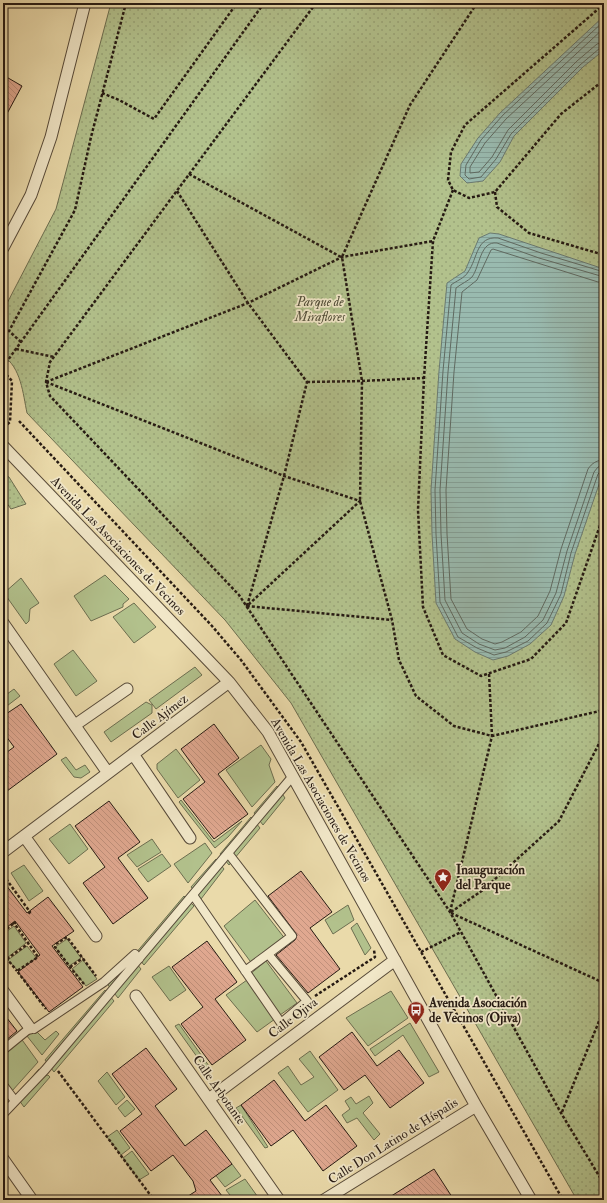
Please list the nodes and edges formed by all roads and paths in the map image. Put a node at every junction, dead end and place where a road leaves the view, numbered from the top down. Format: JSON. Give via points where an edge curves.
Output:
{"nodes":[{"id":1,"x":85,"y":3,"type":"edge"},
{"id":2,"x":126,"y":3,"type":"edge"},
{"id":3,"x":237,"y":3,"type":"edge"},
{"id":4,"x":264,"y":3,"type":"edge"},
{"id":5,"x":316,"y":3,"type":"edge"},
{"id":6,"x":477,"y":3,"type":"edge"},
{"id":7,"x":604,"y":4,"type":"edge"},
{"id":8,"x":604,"y":80,"type":"edge"},
{"id":9,"x":102,"y":93,"type":"junction"},
{"id":10,"x":189,"y":174,"type":"junction"},
{"id":11,"x":453,"y":190,"type":"junction"},
{"id":12,"x":177,"y":191,"type":"junction"},
{"id":13,"x":495,"y":192,"type":"junction"},
{"id":14,"x":433,"y":241,"type":"junction"},
{"id":15,"x":3,"y":248,"type":"edge"},
{"id":16,"x":604,"y":255,"type":"edge"},
{"id":17,"x":342,"y":257,"type":"junction"},
{"id":18,"x":248,"y":303,"type":"junction"},
{"id":19,"x":21,"y":342,"type":"junction"},
{"id":20,"x":16,"y":349,"type":"junction"},
{"id":21,"x":54,"y":357,"type":"junction"},
{"id":22,"x":3,"y":367,"type":"edge"},
{"id":23,"x":3,"y":371,"type":"edge"},
{"id":24,"x":424,"y":378,"type":"junction"},
{"id":25,"x":362,"y":381,"type":"junction"},
{"id":26,"x":46,"y":382,"type":"junction"},
{"id":27,"x":307,"y":382,"type":"junction"},
{"id":28,"x":3,"y":428,"type":"edge"},
{"id":29,"x":3,"y":446,"type":"edge"},
{"id":30,"x":284,"y":476,"type":"junction"},
{"id":31,"x":360,"y":501,"type":"junction"},
{"id":32,"x":604,"y":514,"type":"edge"},
{"id":33,"x":247,"y":606,"type":"junction"},
{"id":34,"x":392,"y":620,"type":"junction"},
{"id":35,"x":3,"y":623,"type":"edge"},
{"id":36,"x":489,"y":673,"type":"junction"},
{"id":37,"x":229,"y":682,"type":"junction"},
{"id":38,"x":128,"y":689,"type":"dead end"},
{"id":39,"x":604,"y":710,"type":"edge"},
{"id":40,"x":75,"y":726,"type":"junction"},
{"id":41,"x":604,"y":734,"type":"edge"},
{"id":42,"x":492,"y":736,"type":"junction"},
{"id":43,"x":133,"y":754,"type":"junction"},
{"id":44,"x":108,"y":773,"type":"junction"},
{"id":45,"x":292,"y":777,"type":"junction"},
{"id":46,"x":24,"y":836,"type":"junction"},
{"id":47,"x":190,"y":838,"type":"dead end"},
{"id":48,"x":3,"y":852,"type":"edge"},
{"id":49,"x":228,"y":853,"type":"junction"},
{"id":50,"x":3,"y":877,"type":"edge"},
{"id":51,"x":193,"y":895,"type":"junction"},
{"id":52,"x":450,"y":912,"type":"junction"},
{"id":53,"x":28,"y":914,"type":"dead end"},
{"id":54,"x":3,"y":932,"type":"edge"},
{"id":55,"x":461,"y":932,"type":"junction"},
{"id":56,"x":96,"y":936,"type":"dead end"},
{"id":57,"x":29,"y":943,"type":"junction"},
{"id":58,"x":374,"y":949,"type":"dead end"},
{"id":59,"x":421,"y":952,"type":"dead end"},
{"id":60,"x":3,"y":954,"type":"edge"},
{"id":61,"x":268,"y":954,"type":"junction"},
{"id":62,"x":81,"y":958,"type":"dead end"},
{"id":63,"x":7,"y":959,"type":"junction"},
{"id":64,"x":139,"y":959,"type":"junction"},
{"id":65,"x":395,"y":960,"type":"junction"},
{"id":66,"x":69,"y":966,"type":"junction"},
{"id":67,"x":17,"y":971,"type":"junction"},
{"id":68,"x":245,"y":971,"type":"junction"},
{"id":69,"x":604,"y":983,"type":"edge"},
{"id":70,"x":86,"y":987,"type":"dead end"},
{"id":71,"x":3,"y":991,"type":"edge"},
{"id":72,"x":35,"y":994,"type":"dead end"},
{"id":73,"x":136,"y":996,"type":"dead end"},
{"id":74,"x":303,"y":1004,"type":"junction"},
{"id":75,"x":604,"y":1009,"type":"edge"},
{"id":76,"x":32,"y":1029,"type":"junction"},
{"id":77,"x":3,"y":1050,"type":"edge"},
{"id":78,"x":52,"y":1062,"type":"junction"},
{"id":79,"x":3,"y":1085,"type":"edge"},
{"id":80,"x":209,"y":1099,"type":"junction"},
{"id":81,"x":15,"y":1101,"type":"junction"},
{"id":82,"x":476,"y":1106,"type":"junction"},
{"id":83,"x":561,"y":1113,"type":"junction"},
{"id":84,"x":3,"y":1114,"type":"edge"},
{"id":85,"x":3,"y":1159,"type":"edge"},
{"id":86,"x":604,"y":1184,"type":"edge"},
{"id":87,"x":32,"y":1200,"type":"edge"},
{"id":88,"x":154,"y":1200,"type":"edge"},
{"id":89,"x":278,"y":1200,"type":"edge"},
{"id":90,"x":324,"y":1200,"type":"edge"},
{"id":91,"x":531,"y":1200,"type":"edge"}],
"edges":[{"from":1,"to":15,"type":"street","via":[[51,137],[31,195]]},
{"from":2,"to":9,"type":"path"},
{"from":3,"to":9,"type":"path","via":[[154,119]]},
{"from":4,"to":19,"type":"path"},
{"from":5,"to":10,"type":"path"},
{"from":6,"to":17,"type":"path","via":[[410,105]]},
{"from":7,"to":11,"type":"path","via":[[465,125],[451,152],[448,180]]},
{"from":8,"to":13,"type":"path","via":[[561,114]]},
{"from":9,"to":19,"type":"path","via":[[75,210],[10,331]]},
{"from":10,"to":12,"type":"path"},
{"from":10,"to":17,"type":"path"},
{"from":11,"to":13,"type":"path","via":[[469,198]]},
{"from":11,"to":14,"type":"path"},
{"from":12,"to":18,"type":"path"},
{"from":12,"to":21,"type":"path"},
{"from":13,"to":16,"type":"path","via":[[497,207],[528,233]]},
{"from":14,"to":17,"type":"path"},
{"from":14,"to":24,"type":"path"},
{"from":17,"to":18,"type":"path"},
{"from":17,"to":25,"type":"path"},
{"from":18,"to":26,"type":"path"},
{"from":18,"to":27,"type":"path"},
{"from":19,"to":20,"type":"path"},
{"from":20,"to":21,"type":"path"},
{"from":20,"to":22,"type":"path"},
{"from":21,"to":26,"type":"path","via":[[50,362]]},
{"from":23,"to":28,"type":"path","via":[[12,381],[10,422]]},
{"from":24,"to":25,"type":"path"},
{"from":24,"to":36,"type":"path","via":[[418,510],[423,607],[443,655],[481,676]]},
{"from":25,"to":27,"type":"path"},
{"from":25,"to":31,"type":"path"},
{"from":26,"to":30,"type":"path"},
{"from":26,"to":33,"type":"path","via":[[50,396],[240,595]]},
{"from":27,"to":30,"type":"path"},
{"from":29,"to":37,"type":"street","name":"Avenida Las Asociaciones de Vecinos"},
{"from":30,"to":31,"type":"path"},
{"from":30,"to":33,"type":"path"},
{"from":31,"to":33,"type":"path"},
{"from":31,"to":34,"type":"path"},
{"from":32,"to":36,"type":"path","via":[[566,623],[531,659]]},
{"from":33,"to":34,"type":"path"},
{"from":33,"to":52,"type":"path"},
{"from":34,"to":42,"type":"path","via":[[399,660],[416,696],[454,726]]},
{"from":35,"to":40,"type":"street"},
{"from":36,"to":42,"type":"path"},
{"from":37,"to":43,"type":"street","name":"Calle Ajímez"},
{"from":37,"to":45,"type":"street","name":"Avenida Las Asociaciones de Vecinos","via":[[268,732]]},
{"from":38,"to":40,"type":"street"},
{"from":39,"to":42,"type":"path"},
{"from":40,"to":44,"type":"street"},
{"from":41,"to":52,"type":"path","via":[[559,821],[482,890]]},
{"from":42,"to":52,"type":"path"},
{"from":43,"to":44,"type":"street","name":"Calle Ajímez"},
{"from":43,"to":47,"type":"street"},
{"from":44,"to":46,"type":"street","name":"Calle Ajímez"},
{"from":45,"to":49,"type":"street"},
{"from":45,"to":65,"type":"street","name":"Avenida Las Asociaciones de Vecinos"},
{"from":46,"to":48,"type":"street","name":"Calle Ajímez"},
{"from":46,"to":56,"type":"street"},
{"from":49,"to":51,"type":"street"},
{"from":49,"to":61,"type":"street","via":[[292,936]]},
{"from":50,"to":53,"type":"path","via":[[30,912]]},
{"from":51,"to":64,"type":"street"},
{"from":51,"to":68,"type":"street"},
{"from":52,"to":55,"type":"path"},
{"from":52,"to":69,"type":"path"},
{"from":54,"to":57,"type":"path","via":[[15,923]]},
{"from":55,"to":59,"type":"path"},
{"from":55,"to":83,"type":"path"},
{"from":57,"to":63,"type":"path"},
{"from":57,"to":67,"type":"path","via":[[38,957]]},
{"from":58,"to":74,"type":"path","via":[[375,957]]},
{"from":60,"to":63,"type":"path"},
{"from":61,"to":68,"type":"street"},
{"from":61,"to":74,"type":"street","via":[[307,1001]]},
{"from":62,"to":66,"type":"path"},
{"from":63,"to":67,"type":"path"},
{"from":64,"to":76,"type":"street","via":[[135,954],[104,982]]},
{"from":64,"to":78,"type":"street"},
{"from":65,"to":80,"type":"street","name":"Calle Ojiva"},
{"from":65,"to":82,"type":"street","name":"Avenida Las Asociaciones de Vecinos"},
{"from":66,"to":66,"type":"path","via":[[83,958],[67,937],[55,947]]},
{"from":66,"to":70,"type":"path"},
{"from":67,"to":72,"type":"path"},
{"from":68,"to":74,"type":"street","via":[[281,1023]]},
{"from":71,"to":76,"type":"street"},
{"from":73,"to":80,"type":"street","name":"Calle Arbotante"},
{"from":75,"to":83,"type":"path"},
{"from":76,"to":77,"type":"street"},
{"from":78,"to":81,"type":"street"},
{"from":78,"to":88,"type":"path"},
{"from":79,"to":81,"type":"street"},
{"from":80,"to":89,"type":"street","name":"Calle Arbotante"},
{"from":81,"to":84,"type":"street"},
{"from":82,"to":90,"type":"street","name":"Calle Don Latino de Híspalis"},
{"from":82,"to":91,"type":"street","name":"Avenida Las Asociaciones de Vecinos"},
{"from":83,"to":86,"type":"path"},
{"from":85,"to":87,"type":"street"}]}
